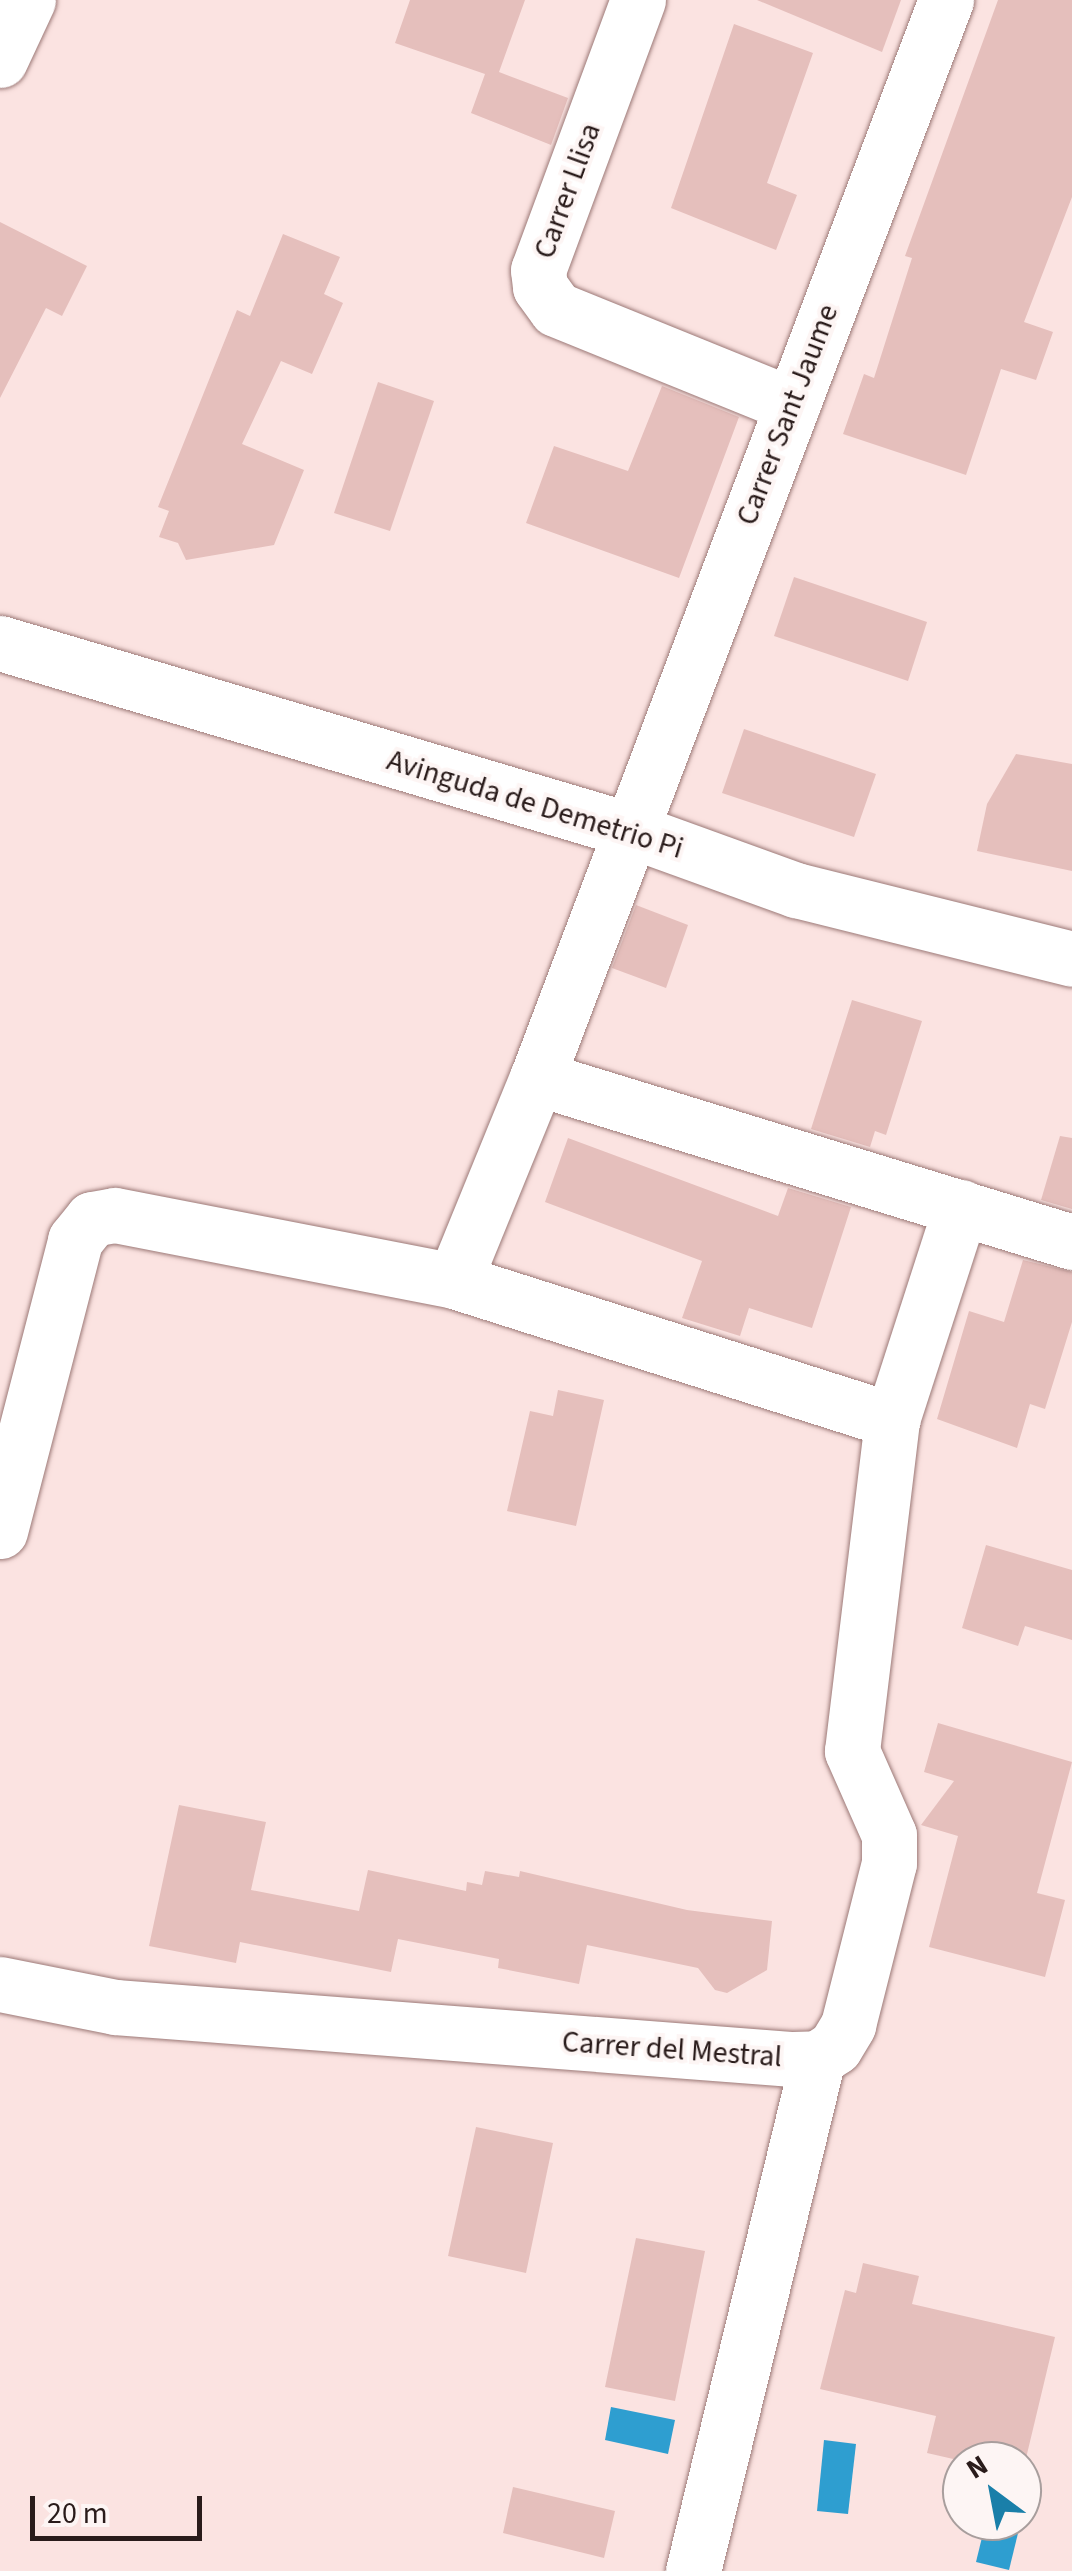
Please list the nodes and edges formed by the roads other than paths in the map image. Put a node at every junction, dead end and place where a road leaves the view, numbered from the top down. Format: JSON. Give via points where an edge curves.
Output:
{"nodes":[{"id":1,"x":638,"y":0,"type":"edge"},
{"id":2,"x":946,"y":0,"type":"edge"},
{"id":3,"x":792,"y":405,"type":"junction"},
{"id":4,"x":0,"y":642,"type":"edge"},
{"id":5,"x":630,"y":830,"type":"junction"},
{"id":6,"x":1072,"y":959,"type":"edge"},
{"id":7,"x":538,"y":1078,"type":"junction"},
{"id":8,"x":961,"y":1208,"type":"junction"},
{"id":9,"x":1072,"y":1242,"type":"edge"},
{"id":10,"x":454,"y":1281,"type":"junction"},
{"id":11,"x":892,"y":1420,"type":"junction"},
{"id":12,"x":0,"y":1531,"type":"edge"},
{"id":13,"x":0,"y":1984,"type":"edge"},
{"id":14,"x":818,"y":2058,"type":"junction"},
{"id":15,"x":693,"y":2571,"type":"edge"}],
"edges":[{"from":1,"to":3,"type":"street","name":"Carrer Llisa","via":[[538,270],[540,287],[556,309]]},
{"from":2,"to":3,"type":"street","name":"Carrer Sant Jaume"},
{"from":3,"to":5,"type":"street","name":"Carrer Sant Jaume"},
{"from":4,"to":5,"type":"street","name":"Avinguda de Demetrio Pi"},
{"from":5,"to":6,"type":"street","name":"Avinguda de Demetrio Pi","via":[[796,890]]},
{"from":5,"to":7,"type":"street","name":"Carrer Sant Jaume"},
{"from":7,"to":8,"type":"street"},
{"from":7,"to":10,"type":"street","name":"Carrer Sant Jaume"},
{"from":8,"to":9,"type":"street"},
{"from":8,"to":11,"type":"street","name":"Carrer del Mestral"},
{"from":10,"to":11,"type":"street"},
{"from":10,"to":12,"type":"street","via":[[115,1215],[92,1219],[75,1240]]},
{"from":11,"to":14,"type":"street","name":"Carrer del Mestral","via":[[852,1751],[889,1835],[890,1863],[848,2025]]},
{"from":13,"to":14,"type":"street","name":"Carrer del Mestral","via":[[114,2008]]},
{"from":14,"to":15,"type":"street"}]}
